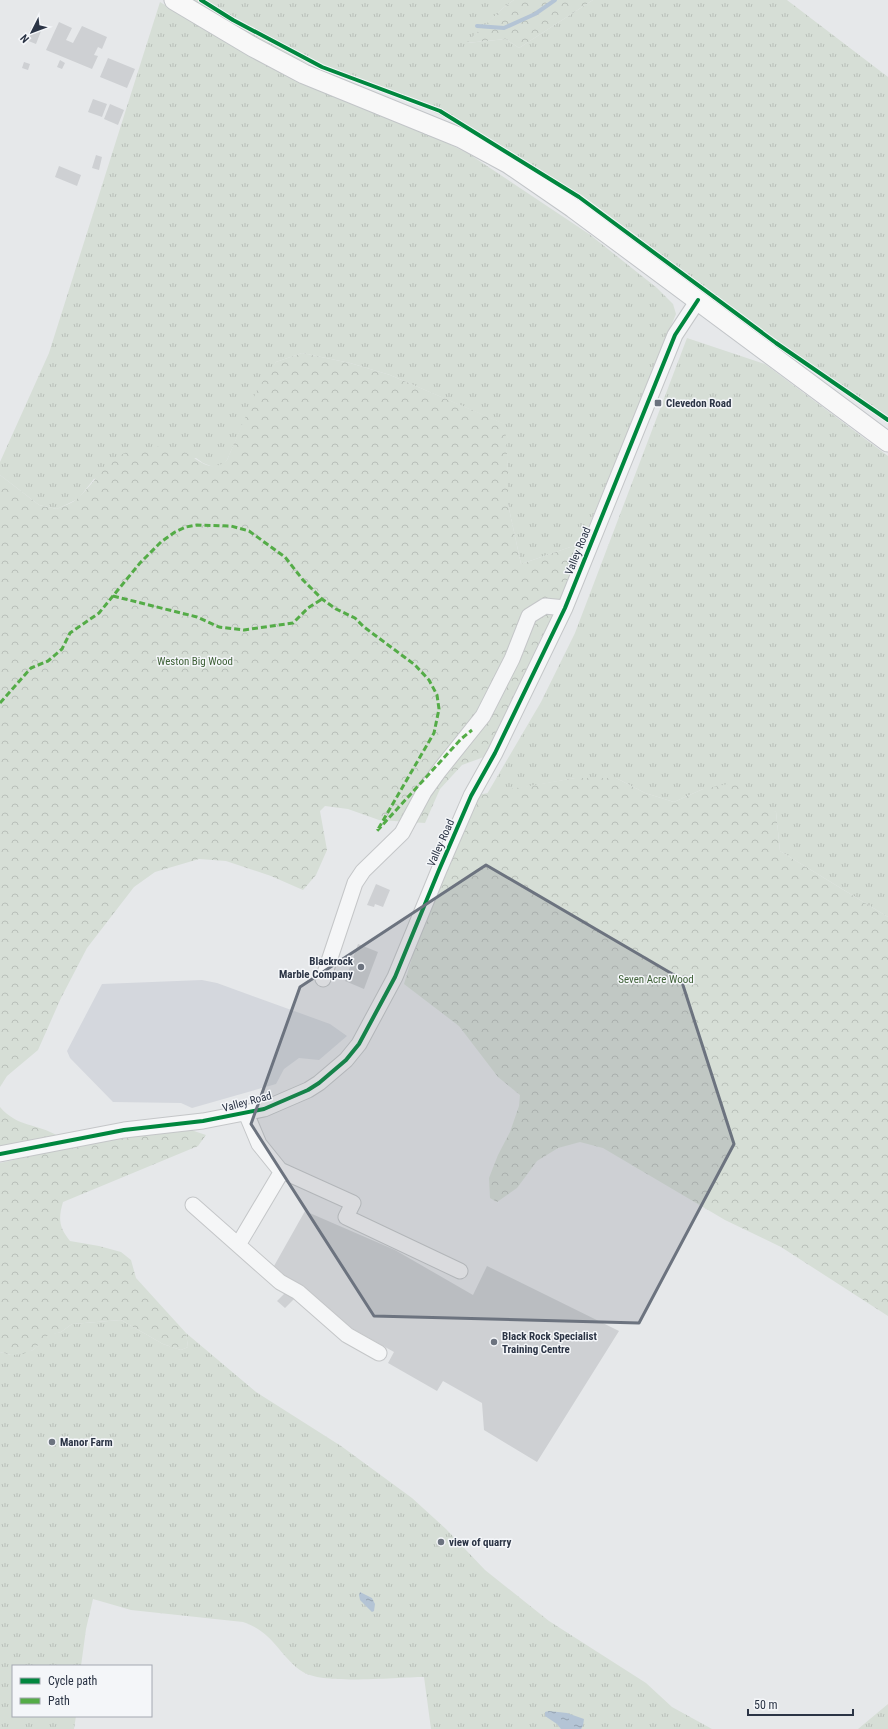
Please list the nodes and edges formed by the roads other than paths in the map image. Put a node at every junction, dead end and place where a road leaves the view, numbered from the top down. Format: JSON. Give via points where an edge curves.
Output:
{"nodes":[{"id":1,"x":174,"y":0,"type":"edge"},
{"id":2,"x":698,"y":300,"type":"junction"},
{"id":3,"x":888,"y":442,"type":"edge"},
{"id":4,"x":564,"y":608,"type":"junction"},
{"id":5,"x":323,"y":979,"type":"dead end"},
{"id":6,"x":246,"y":1113,"type":"junction"},
{"id":7,"x":0,"y":1154,"type":"edge"},
{"id":8,"x":282,"y":1171,"type":"junction"},
{"id":9,"x":193,"y":1205,"type":"dead end"},
{"id":10,"x":238,"y":1245,"type":"junction"},
{"id":11,"x":460,"y":1271,"type":"dead end"},
{"id":12,"x":378,"y":1353,"type":"dead end"}],
"edges":[{"from":1,"to":2,"type":"main road","via":[[304,74],[461,138],[509,164]]},
{"from":2,"to":3,"type":"main road"},
{"from":2,"to":4,"type":"street","name":"Valley Road","via":[[675,335]]},
{"from":4,"to":5,"type":"street","via":[[545,606],[529,616],[512,659],[483,716],[438,771],[402,833],[363,871],[355,883]]},
{"from":4,"to":6,"type":"street","name":"Valley Road","via":[[472,796],[395,977],[359,1044],[346,1060],[308,1090],[264,1109]]},
{"from":6,"to":7,"type":"street","name":"Valley Road","via":[[124,1130]]},
{"from":6,"to":8,"type":"street","via":[[259,1144]]},
{"from":8,"to":10,"type":"street"},
{"from":8,"to":11,"type":"street","via":[[353,1203],[346,1217]]},
{"from":9,"to":10,"type":"street"},
{"from":10,"to":12,"type":"street","via":[[347,1335]]}]}
